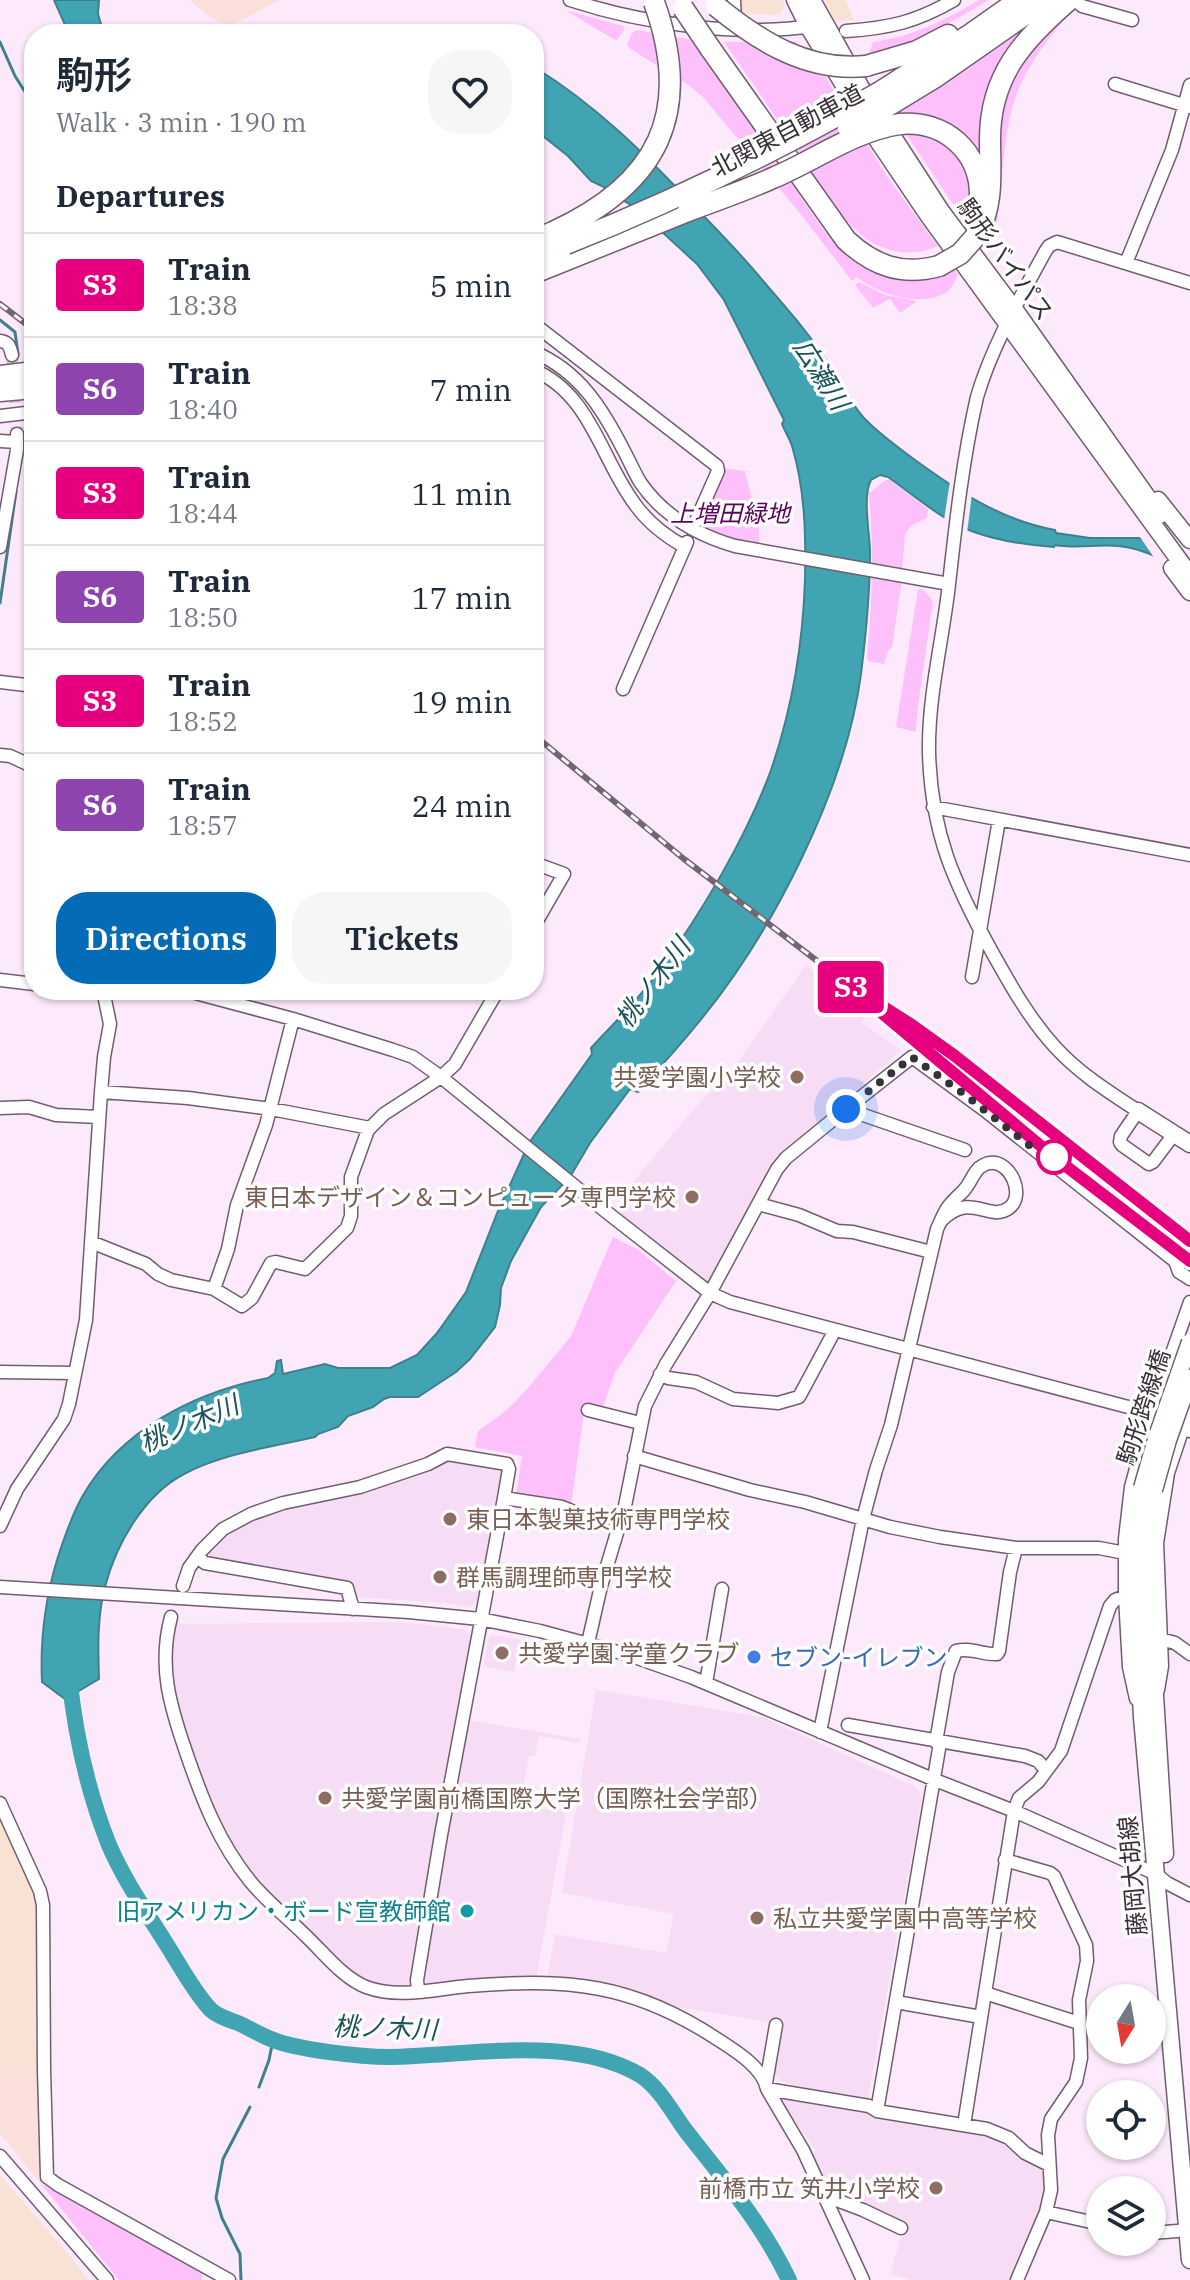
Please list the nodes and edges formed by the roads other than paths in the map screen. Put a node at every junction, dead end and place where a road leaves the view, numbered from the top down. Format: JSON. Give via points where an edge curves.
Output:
{"nodes":[{"id":1,"x":570,"y":0,"type":"edge"},
{"id":2,"x":795,"y":0,"type":"edge"},
{"id":3,"x":812,"y":0,"type":"edge"},
{"id":4,"x":954,"y":0,"type":"edge"},
{"id":5,"x":1004,"y":0,"type":"edge"},
{"id":6,"x":1019,"y":0,"type":"edge"},
{"id":7,"x":1046,"y":0,"type":"edge"},
{"id":8,"x":1069,"y":0,"type":"edge"},
{"id":9,"x":1075,"y":0,"type":"edge"},
{"id":10,"x":654,"y":1,"type":"edge"},
{"id":11,"x":700,"y":3,"type":"edge"},
{"id":12,"x":616,"y":7,"type":"edge"},
{"id":13,"x":1132,"y":20,"type":"dead end"},
{"id":14,"x":816,"y":25,"type":"junction"},
{"id":15,"x":736,"y":28,"type":"junction"},
{"id":16,"x":846,"y":31,"type":"dead end"},
{"id":17,"x":1115,"y":84,"type":"dead end"},
{"id":18,"x":1190,"y":85,"type":"edge"},
{"id":19,"x":884,"y":99,"type":"junction"},
{"id":20,"x":1187,"y":106,"type":"edge"},
{"id":21,"x":688,"y":211,"type":"junction"},
{"id":22,"x":974,"y":231,"type":"junction"},
{"id":23,"x":558,"y":243,"type":"edge"},
{"id":24,"x":544,"y":260,"type":"edge"},
{"id":25,"x":1126,"y":263,"type":"junction"},
{"id":26,"x":1190,"y":283,"type":"edge"},
{"id":27,"x":1011,"y":317,"type":"junction"},
{"id":28,"x":544,"y":332,"type":"edge"},
{"id":29,"x":0,"y":341,"type":"edge"},
{"id":30,"x":12,"y":355,"type":"tunnel mouth"},
{"id":31,"x":544,"y":357,"type":"edge"},
{"id":32,"x":24,"y":373,"type":"edge"},
{"id":33,"x":0,"y":376,"type":"edge"},
{"id":34,"x":544,"y":376,"type":"edge"},
{"id":35,"x":24,"y":389,"type":"edge"},
{"id":36,"x":0,"y":391,"type":"edge"},
{"id":37,"x":24,"y":413,"type":"edge"},
{"id":38,"x":0,"y":416,"type":"edge"},
{"id":39,"x":0,"y":441,"type":"edge"},
{"id":40,"x":695,"y":523,"type":"dead end"},
{"id":41,"x":1174,"y":533,"type":"edge"},
{"id":42,"x":0,"y":547,"type":"edge"},
{"id":43,"x":1190,"y":558,"type":"edge"},
{"id":44,"x":1188,"y":583,"type":"edge"},
{"id":45,"x":949,"y":584,"type":"junction"},
{"id":46,"x":0,"y":682,"type":"edge"},
{"id":47,"x":24,"y":685,"type":"edge"},
{"id":48,"x":623,"y":689,"type":"dead end"},
{"id":49,"x":0,"y":755,"type":"edge"},
{"id":50,"x":24,"y":762,"type":"edge"},
{"id":51,"x":933,"y":807,"type":"junction"},
{"id":52,"x":999,"y":820,"type":"junction"},
{"id":53,"x":1190,"y":855,"type":"edge"},
{"id":54,"x":544,"y":867,"type":"edge"},
{"id":55,"x":544,"y":909,"type":"edge"},
{"id":56,"x":981,"y":932,"type":"junction"},
{"id":57,"x":972,"y":977,"type":"dead end"},
{"id":58,"x":0,"y":980,"type":"edge"},
{"id":59,"x":24,"y":983,"type":"edge"},
{"id":60,"x":105,"y":1000,"type":"edge"},
{"id":61,"x":240,"y":1000,"type":"edge"},
{"id":62,"x":492,"y":1000,"type":"edge"},
{"id":63,"x":293,"y":1019,"type":"junction"},
{"id":64,"x":441,"y":1077,"type":"junction"},
{"id":65,"x":101,"y":1092,"type":"junction"},
{"id":66,"x":0,"y":1108,"type":"edge"},
{"id":67,"x":271,"y":1109,"type":"junction"},
{"id":68,"x":846,"y":1109,"type":"junction"},
{"id":69,"x":1138,"y":1111,"type":"junction"},
{"id":70,"x":99,"y":1117,"type":"junction"},
{"id":71,"x":370,"y":1128,"type":"junction"},
{"id":72,"x":1174,"y":1134,"type":"junction"},
{"id":73,"x":1190,"y":1144,"type":"edge"},
{"id":74,"x":965,"y":1150,"type":"dead end"},
{"id":75,"x":758,"y":1204,"type":"junction"},
{"id":76,"x":941,"y":1221,"type":"junction"},
{"id":77,"x":91,"y":1242,"type":"junction"},
{"id":78,"x":931,"y":1252,"type":"junction"},
{"id":79,"x":1190,"y":1279,"type":"edge"},
{"id":80,"x":214,"y":1289,"type":"junction"},
{"id":81,"x":710,"y":1293,"type":"junction"},
{"id":82,"x":1190,"y":1302,"type":"edge"},
{"id":83,"x":835,"y":1330,"type":"junction"},
{"id":84,"x":1190,"y":1342,"type":"edge"},
{"id":85,"x":909,"y":1349,"type":"junction"},
{"id":86,"x":0,"y":1372,"type":"edge"},
{"id":87,"x":75,"y":1373,"type":"junction"},
{"id":88,"x":660,"y":1374,"type":"junction"},
{"id":89,"x":1190,"y":1378,"type":"edge"},
{"id":90,"x":1190,"y":1407,"type":"edge"},
{"id":91,"x":588,"y":1410,"type":"dead end"},
{"id":92,"x":1151,"y":1413,"type":"junction"},
{"id":93,"x":640,"y":1423,"type":"junction"},
{"id":94,"x":1186,"y":1430,"type":"edge"},
{"id":95,"x":634,"y":1456,"type":"junction"},
{"id":96,"x":1148,"y":1489,"type":"junction"},
{"id":97,"x":504,"y":1498,"type":"junction"},
{"id":98,"x":620,"y":1519,"type":"junction"},
{"id":99,"x":863,"y":1519,"type":"junction"},
{"id":100,"x":0,"y":1526,"type":"edge"},
{"id":101,"x":1016,"y":1548,"type":"junction"},
{"id":102,"x":1125,"y":1553,"type":"junction"},
{"id":103,"x":197,"y":1557,"type":"junction"},
{"id":104,"x":183,"y":1586,"type":"dead end"},
{"id":105,"x":2,"y":1588,"type":"edge"},
{"id":106,"x":722,"y":1589,"type":"dead end"},
{"id":107,"x":1125,"y":1596,"type":"junction"},
{"id":108,"x":353,"y":1609,"type":"junction"},
{"id":109,"x":171,"y":1617,"type":"dead end"},
{"id":110,"x":480,"y":1619,"type":"junction"},
{"id":111,"x":1161,"y":1642,"type":"junction"},
{"id":112,"x":588,"y":1643,"type":"junction"},
{"id":113,"x":1190,"y":1654,"type":"edge"},
{"id":114,"x":706,"y":1683,"type":"junction"},
{"id":115,"x":1154,"y":1696,"type":"junction"},
{"id":116,"x":1142,"y":1717,"type":"junction"},
{"id":117,"x":848,"y":1725,"type":"dead end"},
{"id":118,"x":820,"y":1732,"type":"junction"},
{"id":119,"x":938,"y":1742,"type":"junction"},
{"id":120,"x":1046,"y":1770,"type":"junction"},
{"id":121,"x":935,"y":1780,"type":"junction"},
{"id":122,"x":0,"y":1803,"type":"edge"},
{"id":123,"x":1014,"y":1811,"type":"junction"},
{"id":124,"x":1005,"y":1860,"type":"junction"},
{"id":125,"x":1161,"y":1878,"type":"junction"},
{"id":126,"x":1190,"y":1895,"type":"edge"},
{"id":127,"x":418,"y":1990,"type":"junction"},
{"id":128,"x":985,"y":1993,"type":"junction"},
{"id":129,"x":896,"y":2002,"type":"junction"},
{"id":130,"x":981,"y":2017,"type":"junction"},
{"id":131,"x":1079,"y":2023,"type":"junction"},
{"id":132,"x":776,"y":2025,"type":"dead end"},
{"id":133,"x":766,"y":2086,"type":"junction"},
{"id":134,"x":877,"y":2111,"type":"junction"},
{"id":135,"x":964,"y":2125,"type":"junction"},
{"id":136,"x":1190,"y":2143,"type":"edge"},
{"id":137,"x":0,"y":2156,"type":"edge"},
{"id":138,"x":1049,"y":2165,"type":"junction"},
{"id":139,"x":827,"y":2199,"type":"junction"},
{"id":140,"x":1046,"y":2212,"type":"junction"},
{"id":141,"x":1086,"y":2221,"type":"edge"},
{"id":142,"x":901,"y":2228,"type":"dead end"},
{"id":143,"x":1189,"y":2230,"type":"edge"},
{"id":144,"x":1166,"y":2232,"type":"edge"},
{"id":145,"x":1190,"y":2260,"type":"edge"},
{"id":146,"x":211,"y":2275,"type":"edge"},
{"id":147,"x":107,"y":2280,"type":"edge"},
{"id":148,"x":229,"y":2280,"type":"edge"},
{"id":149,"x":863,"y":2280,"type":"edge"},
{"id":150,"x":1017,"y":2280,"type":"edge"}],
"edges":[{"from":1,"to":12,"type":"street"},
{"from":2,"to":14,"type":"main road","name":"駒形バイパス"},
{"from":3,"to":14,"type":"main road","name":"駒形バイパス"},
{"from":4,"to":16,"type":"street","via":[[900,24]]},
{"from":5,"to":11,"type":"highway","bridge":true,"via":[[917,51],[866,66],[828,66],[801,59]]},
{"from":6,"to":19,"type":"highway","name":"北関東自動車道"},
{"from":7,"to":19,"type":"highway","name":"北関東自動車道","via":[[934,78]]},
{"from":8,"to":22,"type":"highway","via":[[1025,42],[1002,78],[990,122],[986,216]]},
{"from":9,"to":13,"type":"street"},
{"from":10,"to":23,"type":"highway","bridge":true,"via":[[671,80],[659,138],[644,165],[619,191]]},
{"from":11,"to":15,"type":"street"},
{"from":11,"to":22,"type":"highway","via":[[715,48],[857,239],[890,258],[937,262]]},
{"from":12,"to":15,"type":"street","via":[[649,21]]},
{"from":14,"to":15,"type":"street"},
{"from":14,"to":27,"type":"main road","name":"駒形バイパス","via":[[876,138],[945,239]]},
{"from":17,"to":20,"type":"street"},
{"from":18,"to":20,"type":"street"},
{"from":19,"to":21,"type":"highway","name":"北関東自動車道","bridge":true,"via":[[828,140]]},
{"from":19,"to":23,"type":"highway","name":"北関東自動車道","bridge":true,"via":[[634,217]]},
{"from":20,"to":25,"type":"street"},
{"from":21,"to":22,"type":"highway","bridge":true,"via":[[776,177],[876,128],[922,124],[954,137],[969,155],[980,188]]},
{"from":21,"to":23,"type":"highway","name":"北関東自動車道"},
{"from":23,"to":24,"type":"highway","name":"北関東自動車道"},
{"from":25,"to":26,"type":"street"},
{"from":25,"to":27,"type":"street","via":[[1057,242],[1049,246]]},
{"from":27,"to":41,"type":"main road","name":"駒形バイパス"},
{"from":27,"to":41,"type":"main road","name":"駒形バイパス","via":[[1110,467]]},
{"from":27,"to":45,"type":"street","via":[[984,376],[973,417]]},
{"from":28,"to":40,"type":"street","via":[[717,466]]},
{"from":29,"to":30,"type":"street","via":[[9,345]]},
{"from":31,"to":45,"type":"street","via":[[571,373],[590,394],[639,481],[685,526],[766,552]]},
{"from":32,"to":33,"type":"highway"},
{"from":34,"to":48,"type":"street","via":[[568,393],[594,429],[637,507],[665,534],[686,544]]},
{"from":35,"to":36,"type":"highway"},
{"from":37,"to":38,"type":"street"},
{"from":39,"to":42,"type":"street","via":[[17,438]]},
{"from":41,"to":43,"type":"main road"},
{"from":41,"to":44,"type":"main road"},
{"from":45,"to":51,"type":"street","via":[[930,728]]},
{"from":46,"to":47,"type":"street"},
{"from":49,"to":50,"type":"street"},
{"from":51,"to":52,"type":"street"},
{"from":51,"to":56,"type":"street","via":[[953,878]]},
{"from":52,"to":53,"type":"street"},
{"from":52,"to":56,"type":"street"},
{"from":54,"to":55,"type":"street","via":[[564,874]]},
{"from":56,"to":57,"type":"street"},
{"from":56,"to":69,"type":"street","via":[[1045,1036],[1082,1073]]},
{"from":58,"to":59,"type":"street"},
{"from":60,"to":65,"type":"street","via":[[110,1024]]},
{"from":61,"to":63,"type":"street"},
{"from":62,"to":64,"type":"street","via":[[455,1064]]},
{"from":63,"to":64,"type":"street","via":[[413,1057]]},
{"from":63,"to":67,"type":"street"},
{"from":64,"to":71,"type":"street"},
{"from":64,"to":81,"type":"street"},
{"from":65,"to":67,"type":"street"},
{"from":65,"to":70,"type":"street"},
{"from":66,"to":70,"type":"street"},
{"from":67,"to":71,"type":"street"},
{"from":67,"to":80,"type":"street"},
{"from":68,"to":74,"type":"street"},
{"from":68,"to":75,"type":"street","via":[[777,1169]]},
{"from":68,"to":79,"type":"street","via":[[912,1057],[917,1059],[1175,1261]]},
{"from":69,"to":72,"type":"main road"},
{"from":69,"to":72,"type":"street","via":[[1120,1142],[1145,1162],[1153,1162]]},
{"from":70,"to":77,"type":"street"},
{"from":71,"to":80,"type":"street","via":[[351,1177],[351,1216],[344,1232],[303,1270],[271,1263],[242,1306]]},
{"from":72,"to":73,"type":"main road"},
{"from":75,"to":78,"type":"street","via":[[837,1231]]},
{"from":75,"to":81,"type":"street"},
{"from":76,"to":76,"type":"street","via":[[985,1164],[997,1164],[1014,1180],[1014,1199],[1007,1210],[961,1206]]},
{"from":76,"to":78,"type":"street"},
{"from":77,"to":80,"type":"street","via":[[171,1280]]},
{"from":77,"to":87,"type":"street","via":[[86,1320]]},
{"from":78,"to":85,"type":"street"},
{"from":81,"to":83,"type":"street"},
{"from":81,"to":88,"type":"street"},
{"from":82,"to":92,"type":"street"},
{"from":83,"to":85,"type":"street"},
{"from":83,"to":88,"type":"street","via":[[799,1397],[778,1403],[733,1399],[696,1382]]},
{"from":84,"to":96,"type":"main road","name":"駒形跨線橋","bridge":true,"via":[[1157,1436]]},
{"from":85,"to":92,"type":"street"},
{"from":85,"to":99,"type":"street"},
{"from":86,"to":87,"type":"street"},
{"from":87,"to":100,"type":"street","via":[[64,1419],[17,1489]]},
{"from":88,"to":93,"type":"street"},
{"from":89,"to":96,"type":"main road","name":"駒形跨線橋","bridge":true},
{"from":90,"to":94,"type":"street"},
{"from":91,"to":93,"type":"street"},
{"from":92,"to":94,"type":"street"},
{"from":92,"to":102,"type":"street","via":[[1131,1487]]},
{"from":93,"to":95,"type":"street"},
{"from":94,"to":111,"type":"street","via":[[1168,1473],[1157,1543]]},
{"from":95,"to":98,"type":"street"},
{"from":95,"to":99,"type":"street"},
{"from":96,"to":115,"type":"main road","name":"藤岡大胡線"},
{"from":96,"to":116,"type":"main road","name":"藤岡大胡線","via":[[1136,1528]]},
{"from":97,"to":98,"type":"street"},
{"from":97,"to":103,"type":"street","via":[[507,1464],[447,1454],[360,1487],[251,1514],[223,1529]]},
{"from":97,"to":110,"type":"street"},
{"from":98,"to":112,"type":"street"},
{"from":99,"to":101,"type":"street"},
{"from":99,"to":118,"type":"street"},
{"from":101,"to":102,"type":"street","via":[[1089,1547]]},
{"from":101,"to":119,"type":"street","via":[[999,1651],[956,1651]]},
{"from":102,"to":107,"type":"street"},
{"from":103,"to":104,"type":"street"},
{"from":103,"to":108,"type":"street","via":[[205,1563],[347,1588]]},
{"from":105,"to":108,"type":"street"},
{"from":106,"to":114,"type":"street"},
{"from":107,"to":116,"type":"street","via":[[1129,1667]]},
{"from":107,"to":120,"type":"street","via":[[1110,1606],[1061,1751]]},
{"from":108,"to":110,"type":"street"},
{"from":109,"to":127,"type":"street","via":[[164,1656],[177,1733],[198,1792],[229,1853],[252,1884],[347,1974],[375,1989]]},
{"from":110,"to":112,"type":"street"},
{"from":110,"to":127,"type":"street"},
{"from":111,"to":113,"type":"street","via":[[1175,1643]]},
{"from":111,"to":115,"type":"street","via":[[1162,1677]]},
{"from":112,"to":114,"type":"street"},
{"from":114,"to":118,"type":"street"},
{"from":115,"to":125,"type":"main road","name":"藤岡大胡線"},
{"from":116,"to":125,"type":"main road","name":"藤岡大胡線"},
{"from":117,"to":119,"type":"street"},
{"from":118,"to":121,"type":"street"},
{"from":119,"to":120,"type":"street","via":[[1032,1757]]},
{"from":119,"to":121,"type":"street"},
{"from":120,"to":123,"type":"street","via":[[1019,1798]]},
{"from":121,"to":123,"type":"street"},
{"from":121,"to":129,"type":"street"},
{"from":122,"to":146,"type":"street","via":[[43,1905],[47,2177]]},
{"from":123,"to":124,"type":"street"},
{"from":123,"to":125,"type":"street"},
{"from":124,"to":128,"type":"street"},
{"from":124,"to":131,"type":"street","via":[[1052,1874],[1086,1945]]},
{"from":125,"to":126,"type":"street"},
{"from":125,"to":136,"type":"main road","name":"藤岡大胡線"},
{"from":125,"to":143,"type":"main road","name":"藤岡大胡線"},
{"from":127,"to":133,"type":"street","via":[[541,1984],[617,1992],[698,2027],[745,2060]]},
{"from":128,"to":130,"type":"street"},
{"from":128,"to":131,"type":"street"},
{"from":129,"to":130,"type":"street"},
{"from":129,"to":134,"type":"street"},
{"from":130,"to":135,"type":"street"},
{"from":131,"to":138,"type":"street","via":[[1076,2082],[1051,2119]]},
{"from":132,"to":133,"type":"street"},
{"from":133,"to":134,"type":"street"},
{"from":133,"to":139,"type":"street"},
{"from":134,"to":135,"type":"street"},
{"from":135,"to":138,"type":"street","via":[[1009,2138]]},
{"from":137,"to":147,"type":"street"},
{"from":138,"to":140,"type":"street"},
{"from":139,"to":142,"type":"street"},
{"from":139,"to":149,"type":"street"},
{"from":140,"to":141,"type":"street"},
{"from":140,"to":150,"type":"street"},
{"from":143,"to":144,"type":"street"},
{"from":143,"to":145,"type":"main road","name":"藤岡大胡線"},
{"from":146,"to":148,"type":"street"}]}
